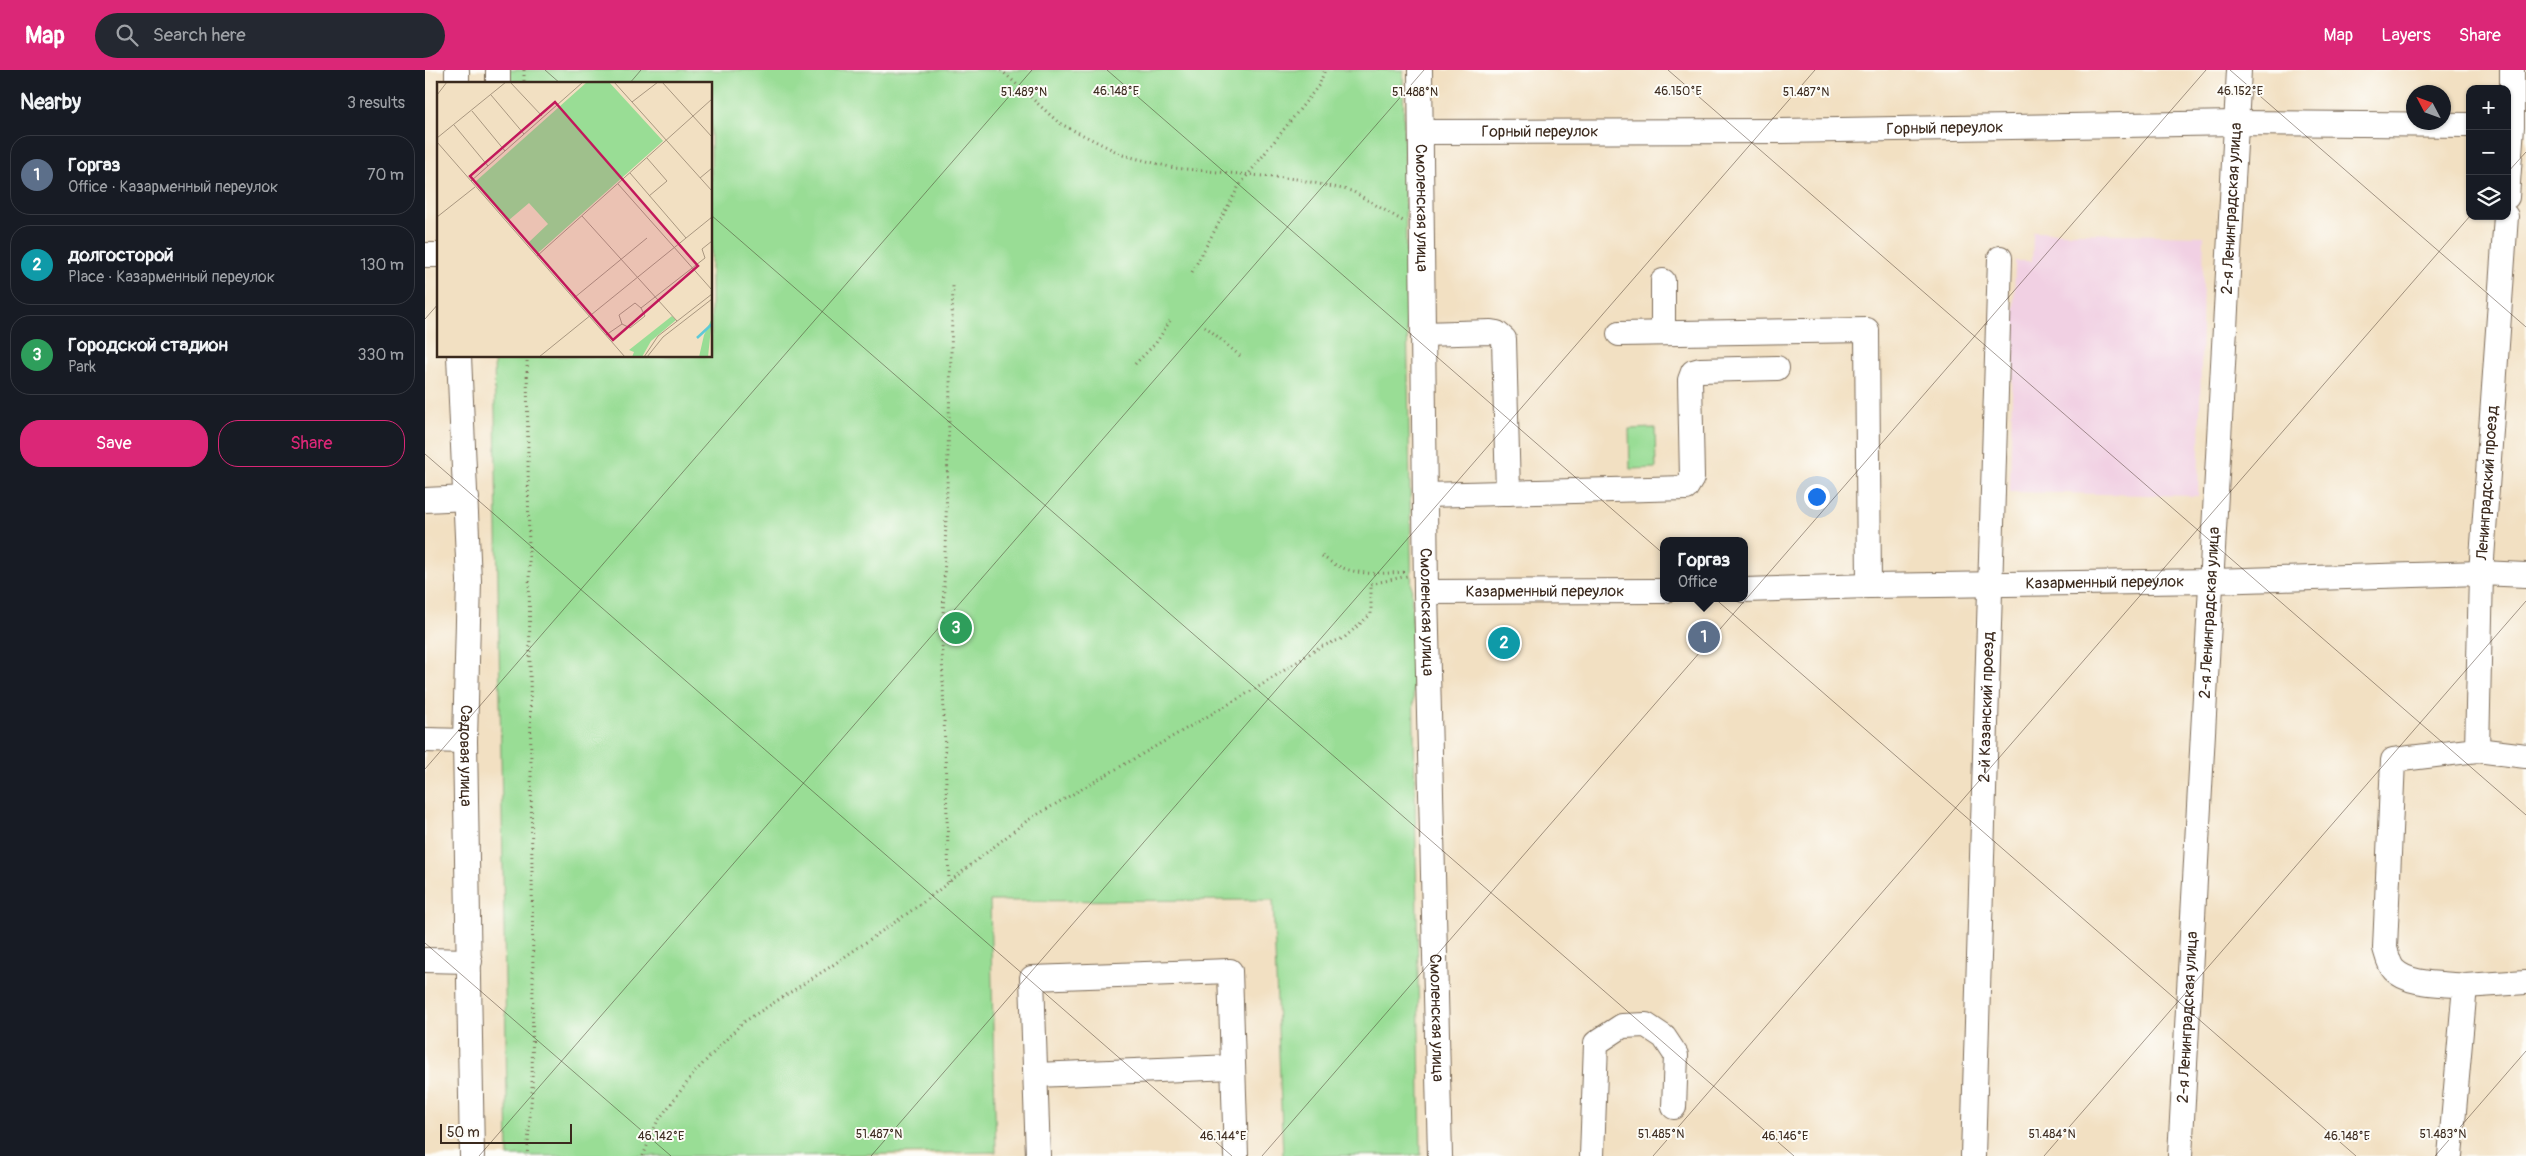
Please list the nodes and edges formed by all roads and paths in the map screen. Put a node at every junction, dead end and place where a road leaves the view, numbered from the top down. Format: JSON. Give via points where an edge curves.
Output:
{"nodes":[{"id":1,"x":1001,"y":70,"type":"edge"},
{"id":2,"x":1325,"y":70,"type":"edge"},
{"id":3,"x":1420,"y":70,"type":"edge"},
{"id":4,"x":2239,"y":70,"type":"edge"},
{"id":5,"x":2513,"y":70,"type":"edge"},
{"id":6,"x":2237,"y":123,"type":"junction"},
{"id":7,"x":2466,"y":126,"type":"edge"},
{"id":8,"x":2515,"y":126,"type":"edge"},
{"id":9,"x":1421,"y":132,"type":"junction"},
{"id":10,"x":1249,"y":174,"type":"junction"},
{"id":11,"x":2509,"y":175,"type":"edge"},
{"id":12,"x":2506,"y":220,"type":"edge"},
{"id":13,"x":1422,"y":234,"type":"junction"},
{"id":14,"x":2000,"y":258,"type":"dead end"},
{"id":15,"x":1193,"y":272,"type":"dead end"},
{"id":16,"x":1663,"y":281,"type":"dead end"},
{"id":17,"x":953,"y":286,"type":"dead end"},
{"id":18,"x":1170,"y":322,"type":"dead end"},
{"id":19,"x":1205,"y":326,"type":"dead end"},
{"id":20,"x":1423,"y":334,"type":"junction"},
{"id":21,"x":1619,"y":334,"type":"dead end"},
{"id":22,"x":1663,"y":334,"type":"junction"},
{"id":23,"x":1240,"y":356,"type":"dead end"},
{"id":24,"x":459,"y":358,"type":"edge"},
{"id":25,"x":527,"y":358,"type":"edge"},
{"id":26,"x":1135,"y":364,"type":"dead end"},
{"id":27,"x":1777,"y":368,"type":"dead end"},
{"id":28,"x":1508,"y":493,"type":"junction"},
{"id":29,"x":1425,"y":495,"type":"junction"},
{"id":30,"x":467,"y":498,"type":"junction"},
{"id":31,"x":425,"y":500,"type":"edge"},
{"id":32,"x":1322,"y":556,"type":"dead end"},
{"id":33,"x":2481,"y":572,"type":"junction"},
{"id":34,"x":2526,"y":574,"type":"edge"},
{"id":35,"x":2212,"y":581,"type":"junction"},
{"id":36,"x":1426,"y":582,"type":"junction"},
{"id":37,"x":1990,"y":585,"type":"junction"},
{"id":38,"x":1869,"y":586,"type":"junction"},
{"id":39,"x":1748,"y":590,"type":"edge"},
{"id":40,"x":1660,"y":591,"type":"edge"},
{"id":41,"x":425,"y":740,"type":"edge"},
{"id":42,"x":465,"y":741,"type":"junction"},
{"id":43,"x":2477,"y":750,"type":"junction"},
{"id":44,"x":2526,"y":756,"type":"edge"},
{"id":45,"x":949,"y":882,"type":"junction"},
{"id":46,"x":425,"y":960,"type":"edge"},
{"id":47,"x":470,"y":961,"type":"junction"},
{"id":48,"x":2526,"y":982,"type":"edge"},
{"id":49,"x":2465,"y":986,"type":"junction"},
{"id":50,"x":1233,"y":1067,"type":"junction"},
{"id":51,"x":1036,"y":1075,"type":"junction"},
{"id":52,"x":1674,"y":1107,"type":"dead end"},
{"id":53,"x":472,"y":1156,"type":"edge"},
{"id":54,"x":527,"y":1156,"type":"edge"},
{"id":55,"x":643,"y":1156,"type":"edge"},
{"id":56,"x":1037,"y":1156,"type":"edge"},
{"id":57,"x":1236,"y":1156,"type":"edge"},
{"id":58,"x":1440,"y":1156,"type":"edge"},
{"id":59,"x":1592,"y":1156,"type":"edge"},
{"id":60,"x":1973,"y":1156,"type":"edge"},
{"id":61,"x":2180,"y":1156,"type":"edge"},
{"id":62,"x":2450,"y":1156,"type":"edge"}],
"edges":[{"from":1,"to":10,"type":"path","via":[[1059,123],[1123,155],[1174,168]]},
{"from":2,"to":10,"type":"path","via":[[1319,85]]},
{"from":3,"to":9,"type":"street","name":"Смоленская улица"},
{"from":4,"to":6,"type":"street","name":"2-я Ленинградская улица"},
{"from":5,"to":8,"type":"street"},
{"from":6,"to":7,"type":"street","name":"Горный переулок"},
{"from":6,"to":9,"type":"street","name":"Горный переулок","via":[[1771,131]]},
{"from":6,"to":35,"type":"street","name":"2-я Ленинградская улица"},
{"from":8,"to":11,"type":"street"},
{"from":9,"to":13,"type":"street","name":"Смоленская улица"},
{"from":10,"to":13,"type":"path","via":[[1296,179],[1352,191]]},
{"from":10,"to":15,"type":"path","via":[[1239,186]]},
{"from":12,"to":33,"type":"street","name":"Ленинградский проезд"},
{"from":13,"to":20,"type":"street","name":"Смоленская улица"},
{"from":14,"to":37,"type":"street","name":"2-й Казанский проезд"},
{"from":16,"to":22,"type":"street"},
{"from":17,"to":45,"type":"path","via":[[942,652]]},
{"from":18,"to":26,"type":"path","via":[[1156,343]]},
{"from":19,"to":23,"type":"path"},
{"from":20,"to":28,"type":"street","via":[[1491,332],[1504,340]]},
{"from":20,"to":29,"type":"street","name":"Смоленская улица"},
{"from":21,"to":22,"type":"street"},
{"from":22,"to":38,"type":"street","via":[[1867,330]]},
{"from":24,"to":30,"type":"street","name":"Садовая улица"},
{"from":25,"to":54,"type":"path","via":[[533,975],[532,1091]]},
{"from":27,"to":28,"type":"street","via":[[1693,372],[1690,380],[1692,478],[1686,488]]},
{"from":28,"to":29,"type":"street"},
{"from":29,"to":36,"type":"street","name":"Смоленская улица"},
{"from":30,"to":31,"type":"street"},
{"from":30,"to":42,"type":"street","name":"Садовая улица","via":[[469,581]]},
{"from":32,"to":36,"type":"path","via":[[1337,568]]},
{"from":33,"to":34,"type":"street","name":"Казарменный переулок"},
{"from":33,"to":35,"type":"street","name":"Казарменный переулок"},
{"from":33,"to":43,"type":"street","name":"Ленинградский проезд"},
{"from":35,"to":37,"type":"street","name":"Казарменный переулок"},
{"from":35,"to":61,"type":"street","name":"2-я Ленинградская улица"},
{"from":36,"to":40,"type":"street","name":"Казарменный переулок"},
{"from":36,"to":45,"type":"path","via":[[1371,584],[1371,614],[1345,638],[1320,647],[1029,820]]},
{"from":36,"to":58,"type":"street","name":"Смоленская улица"},
{"from":37,"to":38,"type":"street","name":"Казарменный переулок"},
{"from":37,"to":60,"type":"street","name":"2-й Казанский проезд"},
{"from":38,"to":39,"type":"street","name":"Казарменный переулок"},
{"from":41,"to":42,"type":"street"},
{"from":42,"to":47,"type":"street","name":"Садовая улица"},
{"from":43,"to":44,"type":"street"},
{"from":43,"to":49,"type":"street","via":[[2393,760],[2385,948],[2392,969],[2402,976]]},
{"from":45,"to":55,"type":"path","via":[[830,967],[742,1023],[695,1072],[657,1122]]},
{"from":46,"to":47,"type":"street"},
{"from":47,"to":53,"type":"street","name":"Садовая улица"},
{"from":48,"to":49,"type":"street"},
{"from":49,"to":62,"type":"street"},
{"from":50,"to":51,"type":"street"},
{"from":50,"to":51,"type":"street","via":[[1230,971],[1032,978]]},
{"from":50,"to":57,"type":"street"},
{"from":51,"to":56,"type":"street"},
{"from":52,"to":59,"type":"street","via":[[1676,1054],[1664,1037],[1646,1025],[1622,1026],[1596,1043]]}]}
